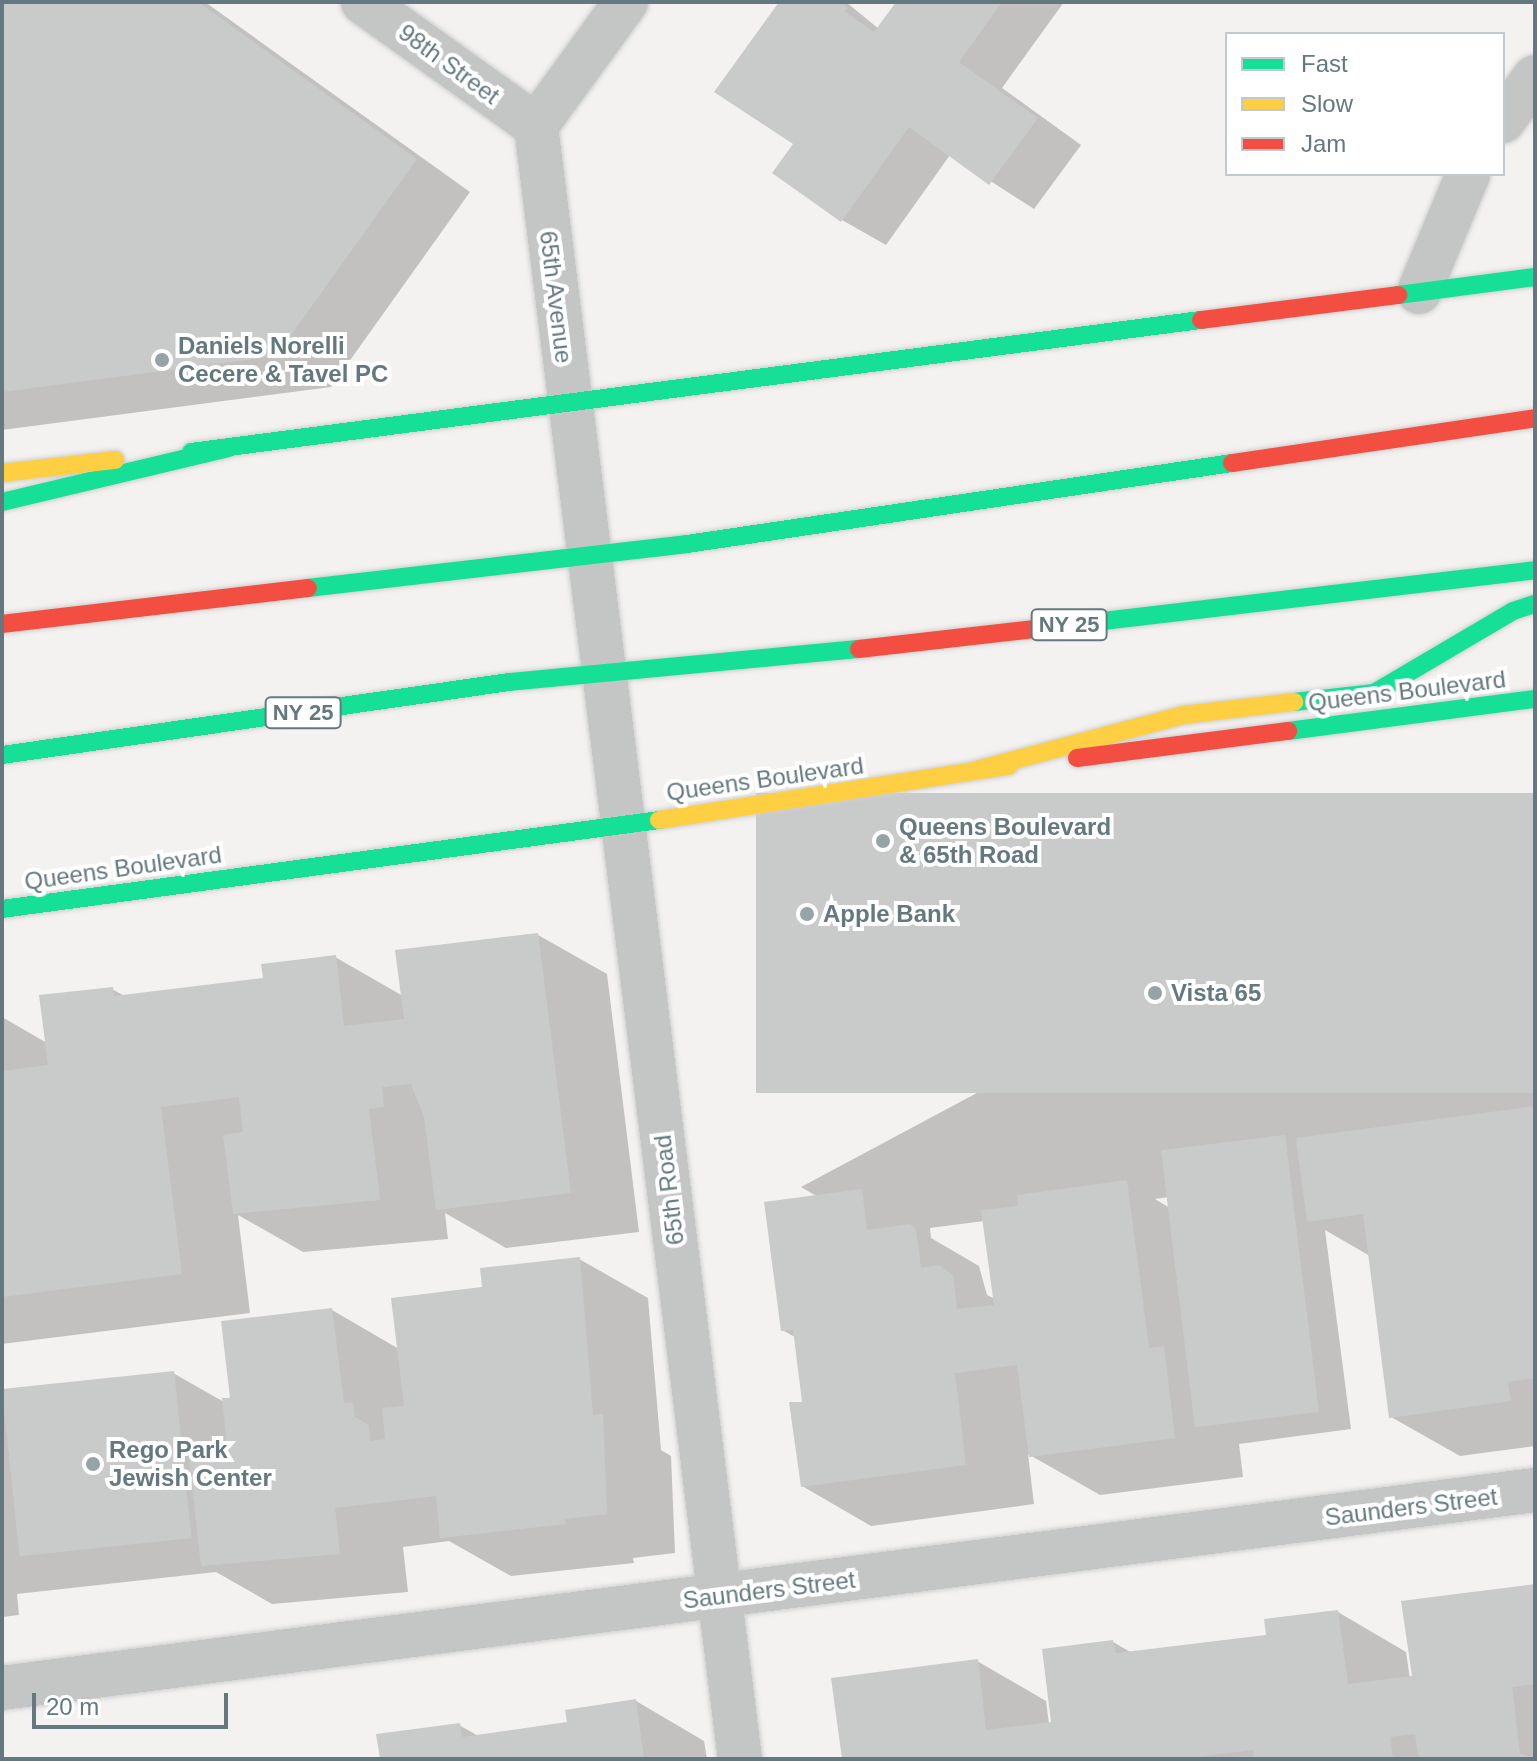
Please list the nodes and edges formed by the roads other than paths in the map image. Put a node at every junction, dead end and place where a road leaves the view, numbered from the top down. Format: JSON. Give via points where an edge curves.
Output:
{"nodes":[{"id":1,"x":363,"y":2,"type":"edge"},
{"id":2,"x":626,"y":2,"type":"edge"},
{"id":3,"x":1535,"y":77,"type":"edge"},
{"id":4,"x":1505,"y":118,"type":"edge"},
{"id":5,"x":536,"y":126,"type":"junction"},
{"id":6,"x":1467,"y":176,"type":"edge"},
{"id":7,"x":1535,"y":277,"type":"edge"},
{"id":8,"x":1419,"y":292,"type":"junction"},
{"id":9,"x":569,"y":399,"type":"junction"},
{"id":10,"x":1535,"y":418,"type":"edge"},
{"id":11,"x":228,"y":448,"type":"junction"},
{"id":12,"x":2,"y":473,"type":"edge"},
{"id":13,"x":2,"y":502,"type":"edge"},
{"id":14,"x":588,"y":555,"type":"junction"},
{"id":15,"x":1535,"y":570,"type":"edge"},
{"id":16,"x":1535,"y":604,"type":"edge"},
{"id":17,"x":597,"y":621,"type":"joint"},
{"id":18,"x":2,"y":624,"type":"edge"},
{"id":19,"x":603,"y":673,"type":"junction"},
{"id":20,"x":1535,"y":699,"type":"edge"},
{"id":21,"x":2,"y":755,"type":"edge"},
{"id":22,"x":973,"y":771,"type":"junction"},
{"id":23,"x":624,"y":822,"type":"junction"},
{"id":24,"x":2,"y":909,"type":"edge"},
{"id":25,"x":1535,"y":1490,"type":"edge"},
{"id":26,"x":719,"y":1596,"type":"junction"},
{"id":27,"x":2,"y":1688,"type":"edge"},
{"id":28,"x":740,"y":1759,"type":"edge"}],
"edges":[{"from":1,"to":5,"type":"street","name":"98th Street"},
{"from":2,"to":5,"type":"street"},
{"from":3,"to":4,"type":"street"},
{"from":5,"to":9,"type":"street","name":"65th Avenue"},
{"from":6,"to":8,"type":"street"},
{"from":7,"to":8,"type":"main road"},
{"from":8,"to":9,"type":"main road"},
{"from":9,"to":11,"type":"main road"},
{"from":9,"to":14,"type":"street","name":"65th Avenue"},
{"from":10,"to":14,"type":"main road","via":[[873,518]]},
{"from":11,"to":12,"type":"main road"},
{"from":11,"to":13,"type":"main road"},
{"from":14,"to":17,"type":"street","name":"65th Avenue"},
{"from":14,"to":18,"type":"main road"},
{"from":15,"to":19,"type":"main road","number":"NY 25","via":[[699,668]]},
{"from":16,"to":22,"type":"main road","via":[[1513,611],[1374,693],[1183,715]]},
{"from":17,"to":19,"type":"street","name":"65th Road"},
{"from":19,"to":21,"type":"main road","number":"NY 25"},
{"from":19,"to":23,"type":"street","name":"65th Road"},
{"from":20,"to":22,"type":"main road","name":"Queens Boulevard"},
{"from":22,"to":23,"type":"main road","name":"Queens Boulevard"},
{"from":23,"to":24,"type":"main road","name":"Queens Boulevard"},
{"from":23,"to":26,"type":"street","name":"65th Road"},
{"from":25,"to":26,"type":"street","name":"Saunders Street"},
{"from":26,"to":27,"type":"street","name":"Saunders Street"},
{"from":26,"to":28,"type":"street","name":"65th Road"}]}
